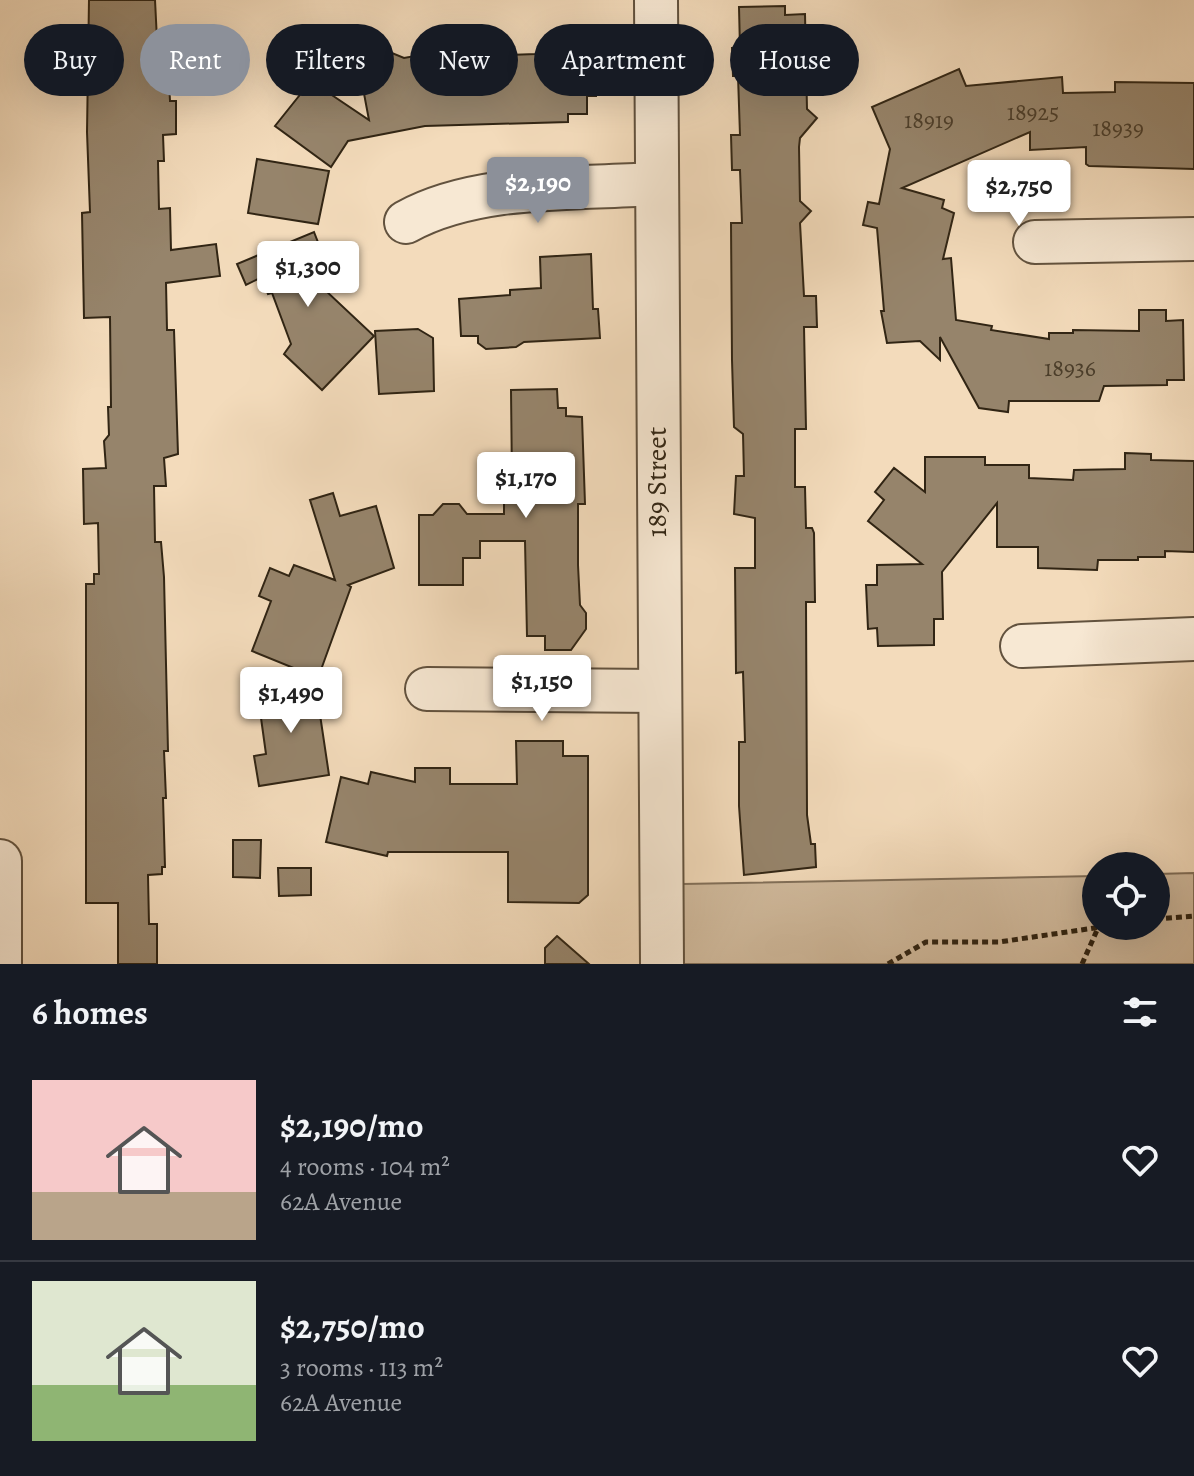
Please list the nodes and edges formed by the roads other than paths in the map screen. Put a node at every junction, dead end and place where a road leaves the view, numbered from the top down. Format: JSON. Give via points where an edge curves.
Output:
{"nodes":[{"id":1,"x":656,"y":0,"type":"edge"},
{"id":2,"x":656,"y":184,"type":"junction"},
{"id":3,"x":406,"y":222,"type":"dead end"},
{"id":4,"x":1194,"y":239,"type":"edge"},
{"id":5,"x":1035,"y":242,"type":"dead end"},
{"id":6,"x":1194,"y":639,"type":"edge"},
{"id":7,"x":1022,"y":646,"type":"dead end"},
{"id":8,"x":427,"y":689,"type":"dead end"},
{"id":9,"x":658,"y":691,"type":"junction"},
{"id":10,"x":0,"y":861,"type":"edge"},
{"id":11,"x":0,"y":964,"type":"edge"},
{"id":12,"x":662,"y":964,"type":"edge"}],
"edges":[{"from":1,"to":2,"type":"street","name":"189 Street"},
{"from":2,"to":3,"type":"street","via":[[479,196],[432,207]]},
{"from":2,"to":9,"type":"street","name":"189 Street"},
{"from":4,"to":5,"type":"street"},
{"from":6,"to":7,"type":"street"},
{"from":8,"to":9,"type":"street"},
{"from":9,"to":12,"type":"street","name":"189 Street"},
{"from":10,"to":11,"type":"street"}]}
